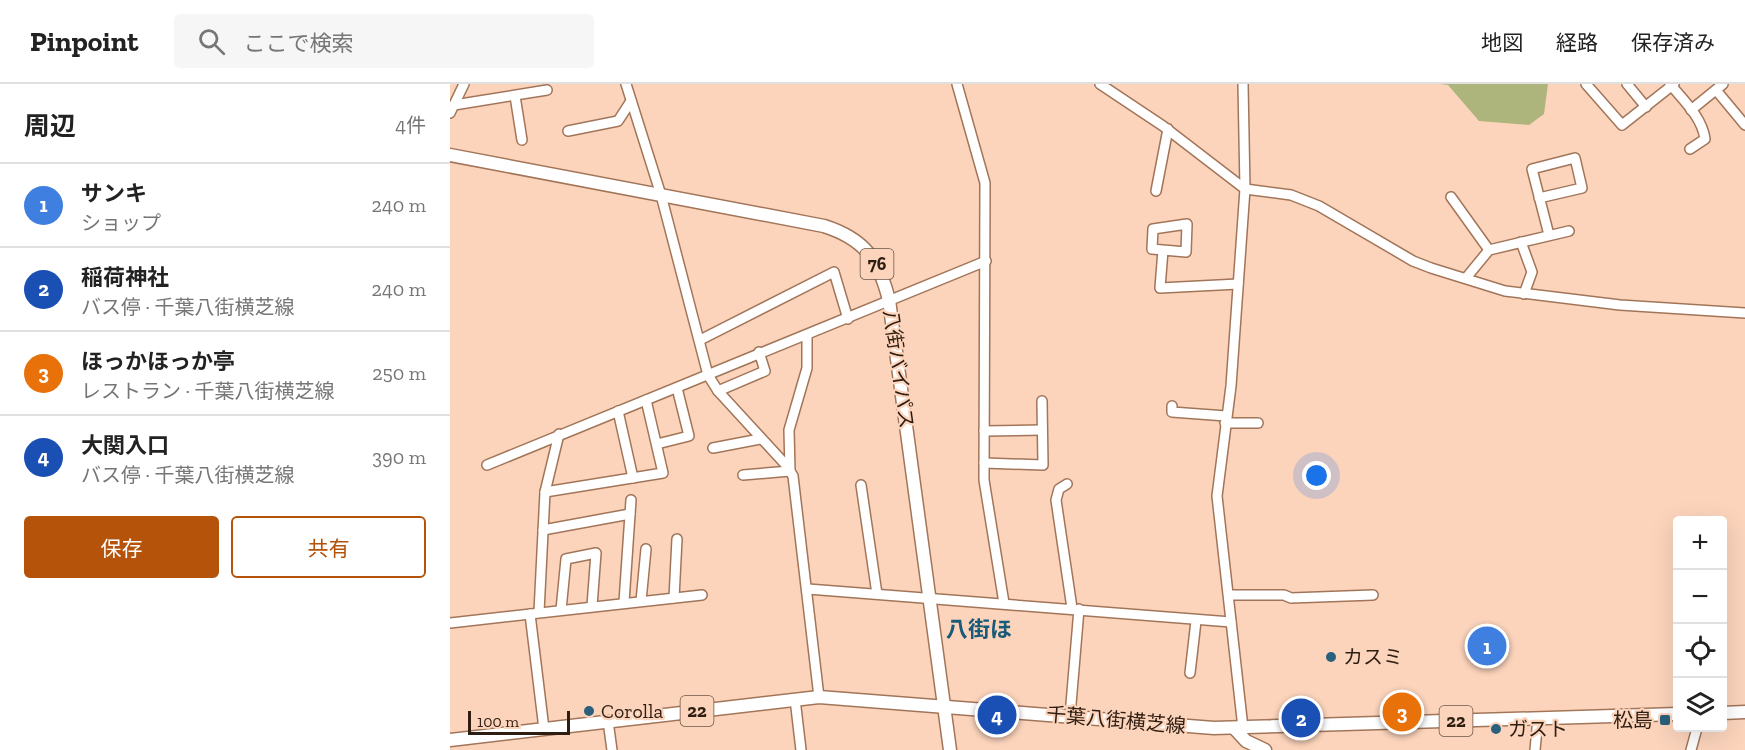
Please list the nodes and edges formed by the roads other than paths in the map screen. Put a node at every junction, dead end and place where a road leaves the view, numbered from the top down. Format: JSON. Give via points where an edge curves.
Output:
{"nodes":[{"id":1,"x":464,"y":84,"type":"edge"},
{"id":2,"x":626,"y":84,"type":"edge"},
{"id":3,"x":957,"y":84,"type":"edge"},
{"id":4,"x":1100,"y":84,"type":"edge"},
{"id":5,"x":1243,"y":84,"type":"edge"},
{"id":6,"x":1586,"y":84,"type":"edge"},
{"id":7,"x":1627,"y":84,"type":"edge"},
{"id":8,"x":1672,"y":85,"type":"edge"},
{"id":9,"x":1719,"y":87,"type":"edge"},
{"id":10,"x":547,"y":90,"type":"dead end"},
{"id":11,"x":515,"y":96,"type":"junction"},
{"id":12,"x":631,"y":101,"type":"junction"},
{"id":13,"x":1646,"y":107,"type":"junction"},
{"id":14,"x":452,"y":109,"type":"edge"},
{"id":15,"x":1691,"y":110,"type":"junction"},
{"id":16,"x":1745,"y":125,"type":"edge"},
{"id":17,"x":1168,"y":129,"type":"junction"},
{"id":18,"x":568,"y":131,"type":"dead end"},
{"id":19,"x":522,"y":140,"type":"dead end"},
{"id":20,"x":1690,"y":149,"type":"dead end"},
{"id":21,"x":450,"y":155,"type":"edge"},
{"id":22,"x":1245,"y":189,"type":"junction"},
{"id":23,"x":1156,"y":190,"type":"dead end"},
{"id":24,"x":660,"y":195,"type":"junction"},
{"id":25,"x":1451,"y":197,"type":"dead end"},
{"id":26,"x":1539,"y":198,"type":"junction"},
{"id":27,"x":1569,"y":231,"type":"dead end"},
{"id":28,"x":1549,"y":235,"type":"junction"},
{"id":29,"x":1521,"y":242,"type":"junction"},
{"id":30,"x":1163,"y":250,"type":"junction"},
{"id":31,"x":1489,"y":250,"type":"junction"},
{"id":32,"x":986,"y":261,"type":"junction"},
{"id":33,"x":1466,"y":278,"type":"junction"},
{"id":34,"x":1238,"y":284,"type":"junction"},
{"id":35,"x":1524,"y":294,"type":"junction"},
{"id":36,"x":889,"y":300,"type":"junction"},
{"id":37,"x":1745,"y":313,"type":"edge"},
{"id":38,"x":848,"y":318,"type":"junction"},
{"id":39,"x":807,"y":336,"type":"junction"},
{"id":40,"x":700,"y":340,"type":"junction"},
{"id":41,"x":759,"y":352,"type":"junction"},
{"id":42,"x":708,"y":375,"type":"junction"},
{"id":43,"x":677,"y":388,"type":"junction"},
{"id":44,"x":718,"y":391,"type":"junction"},
{"id":45,"x":646,"y":400,"type":"junction"},
{"id":46,"x":1042,"y":401,"type":"dead end"},
{"id":47,"x":1172,"y":406,"type":"dead end"},
{"id":48,"x":618,"y":411,"type":"junction"},
{"id":49,"x":1225,"y":419,"type":"junction"},
{"id":50,"x":1258,"y":423,"type":"dead end"},
{"id":51,"x":1042,"y":430,"type":"junction"},
{"id":52,"x":984,"y":431,"type":"junction"},
{"id":53,"x":559,"y":434,"type":"junction"},
{"id":54,"x":760,"y":439,"type":"junction"},
{"id":55,"x":657,"y":444,"type":"junction"},
{"id":56,"x":713,"y":448,"type":"dead end"},
{"id":57,"x":984,"y":464,"type":"junction"},
{"id":58,"x":487,"y":465,"type":"dead end"},
{"id":59,"x":790,"y":471,"type":"junction"},
{"id":60,"x":743,"y":475,"type":"dead end"},
{"id":61,"x":633,"y":478,"type":"junction"},
{"id":62,"x":1067,"y":484,"type":"dead end"},
{"id":63,"x":861,"y":485,"type":"dead end"},
{"id":64,"x":545,"y":492,"type":"junction"},
{"id":65,"x":631,"y":500,"type":"dead end"},
{"id":66,"x":630,"y":514,"type":"junction"},
{"id":67,"x":543,"y":530,"type":"junction"},
{"id":68,"x":676,"y":539,"type":"dead end"},
{"id":69,"x":646,"y":549,"type":"dead end"},
{"id":70,"x":808,"y":589,"type":"junction"},
{"id":71,"x":877,"y":594,"type":"junction"},
{"id":72,"x":702,"y":595,"type":"dead end"},
{"id":73,"x":1228,"y":595,"type":"junction"},
{"id":74,"x":1373,"y":595,"type":"dead end"},
{"id":75,"x":674,"y":598,"type":"junction"},
{"id":76,"x":931,"y":598,"type":"junction"},
{"id":77,"x":641,"y":600,"type":"junction"},
{"id":78,"x":624,"y":602,"type":"junction"},
{"id":79,"x":1004,"y":603,"type":"junction"},
{"id":80,"x":592,"y":606,"type":"junction"},
{"id":81,"x":1075,"y":609,"type":"junction"},
{"id":82,"x":561,"y":610,"type":"junction"},
{"id":83,"x":535,"y":613,"type":"junction"},
{"id":84,"x":1196,"y":621,"type":"junction"},
{"id":85,"x":1231,"y":622,"type":"junction"},
{"id":86,"x":450,"y":623,"type":"edge"},
{"id":87,"x":1190,"y":673,"type":"dead end"},
{"id":88,"x":819,"y":697,"type":"junction"},
{"id":89,"x":795,"y":699,"type":"junction"},
{"id":90,"x":945,"y":705,"type":"junction"},
{"id":91,"x":1745,"y":712,"type":"edge"},
{"id":92,"x":1727,"y":713,"type":"edge"},
{"id":93,"x":1673,"y":714,"type":"edge"},
{"id":94,"x":1070,"y":716,"type":"junction"},
{"id":95,"x":1538,"y":718,"type":"junction"},
{"id":96,"x":608,"y":721,"type":"junction"},
{"id":97,"x":1238,"y":728,"type":"junction"},
{"id":98,"x":544,"y":729,"type":"junction"},
{"id":99,"x":1696,"y":732,"type":"edge"},
{"id":100,"x":457,"y":743,"type":"edge"},
{"id":101,"x":1258,"y":749,"type":"edge"},
{"id":102,"x":612,"y":750,"type":"edge"},
{"id":103,"x":801,"y":750,"type":"edge"},
{"id":104,"x":950,"y":750,"type":"edge"},
{"id":105,"x":1535,"y":750,"type":"edge"},
{"id":106,"x":1691,"y":750,"type":"edge"}],
"edges":[{"from":1,"to":14,"type":"street"},
{"from":2,"to":12,"type":"street"},
{"from":3,"to":32,"type":"street","via":[[985,183]]},
{"from":4,"to":17,"type":"street"},
{"from":5,"to":22,"type":"street"},
{"from":6,"to":13,"type":"street","via":[[1622,125]]},
{"from":7,"to":13,"type":"street"},
{"from":8,"to":13,"type":"street"},
{"from":8,"to":15,"type":"street"},
{"from":9,"to":15,"type":"street"},
{"from":9,"to":16,"type":"street"},
{"from":10,"to":11,"type":"street"},
{"from":11,"to":14,"type":"street"},
{"from":11,"to":19,"type":"street"},
{"from":12,"to":18,"type":"street","via":[[618,121]]},
{"from":12,"to":24,"type":"street"},
{"from":15,"to":20,"type":"street","via":[[1701,123],[1705,139]]},
{"from":17,"to":22,"type":"street"},
{"from":17,"to":23,"type":"street"},
{"from":21,"to":24,"type":"main road","name":"八街バイパス","number":"76"},
{"from":22,"to":33,"type":"street","via":[[1291,195],[1319,206],[1413,261]]},
{"from":22,"to":34,"type":"street"},
{"from":24,"to":36,"type":"main road","name":"八街バイパス","number":"76","via":[[841,232],[875,260]]},
{"from":24,"to":40,"type":"street"},
{"from":25,"to":31,"type":"street"},
{"from":26,"to":26,"type":"street","via":[[1532,169],[1575,158],[1582,188]]},
{"from":26,"to":28,"type":"street"},
{"from":27,"to":28,"type":"street"},
{"from":28,"to":29,"type":"street"},
{"from":29,"to":31,"type":"street"},
{"from":29,"to":35,"type":"street","via":[[1532,272]]},
{"from":30,"to":30,"type":"street","via":[[1186,252],[1187,224],[1153,229],[1152,249]]},
{"from":30,"to":34,"type":"street","via":[[1160,288]]},
{"from":31,"to":33,"type":"street"},
{"from":32,"to":36,"type":"street"},
{"from":32,"to":52,"type":"street"},
{"from":33,"to":35,"type":"street"},
{"from":34,"to":49,"type":"street"},
{"from":35,"to":37,"type":"street"},
{"from":36,"to":38,"type":"street"},
{"from":36,"to":76,"type":"main road","name":"八街バイパス","number":"76"},
{"from":38,"to":39,"type":"street"},
{"from":38,"to":40,"type":"street","via":[[834,272]]},
{"from":39,"to":41,"type":"street"},
{"from":39,"to":59,"type":"street","via":[[807,368],[789,430]]},
{"from":40,"to":42,"type":"street"},
{"from":41,"to":42,"type":"street"},
{"from":41,"to":44,"type":"street","via":[[765,370]]},
{"from":42,"to":43,"type":"street"},
{"from":42,"to":44,"type":"street"},
{"from":43,"to":45,"type":"street"},
{"from":43,"to":55,"type":"street","via":[[689,436]]},
{"from":44,"to":54,"type":"street"},
{"from":45,"to":48,"type":"street"},
{"from":45,"to":55,"type":"street"},
{"from":46,"to":51,"type":"street"},
{"from":47,"to":49,"type":"street","via":[[1172,412]]},
{"from":48,"to":53,"type":"street"},
{"from":48,"to":61,"type":"street"},
{"from":49,"to":50,"type":"street"},
{"from":49,"to":73,"type":"street","via":[[1216,496]]},
{"from":51,"to":52,"type":"street"},
{"from":51,"to":57,"type":"street","via":[[1043,465]]},
{"from":52,"to":57,"type":"street"},
{"from":53,"to":58,"type":"street"},
{"from":53,"to":64,"type":"street"},
{"from":54,"to":56,"type":"street"},
{"from":54,"to":59,"type":"street"},
{"from":55,"to":61,"type":"street","via":[[663,473]]},
{"from":57,"to":79,"type":"street"},
{"from":59,"to":60,"type":"street"},
{"from":59,"to":70,"type":"street"},
{"from":61,"to":64,"type":"street"},
{"from":62,"to":81,"type":"street","via":[[1059,489],[1056,500]]},
{"from":63,"to":71,"type":"street"},
{"from":64,"to":67,"type":"street"},
{"from":65,"to":66,"type":"street"},
{"from":66,"to":67,"type":"street"},
{"from":66,"to":78,"type":"street"},
{"from":67,"to":83,"type":"street"},
{"from":68,"to":75,"type":"street"},
{"from":69,"to":77,"type":"street"},
{"from":70,"to":71,"type":"street"},
{"from":70,"to":88,"type":"street"},
{"from":71,"to":76,"type":"street"},
{"from":72,"to":75,"type":"street"},
{"from":73,"to":74,"type":"street"},
{"from":73,"to":85,"type":"street"},
{"from":75,"to":77,"type":"street"},
{"from":76,"to":79,"type":"street"},
{"from":76,"to":90,"type":"main road","name":"八街バイパス","number":"76"},
{"from":77,"to":78,"type":"street"},
{"from":78,"to":80,"type":"street"},
{"from":79,"to":81,"type":"street"},
{"from":80,"to":82,"type":"street"},
{"from":80,"to":82,"type":"street","via":[[596,553],[566,559]]},
{"from":81,"to":84,"type":"street"},
{"from":81,"to":94,"type":"street"},
{"from":82,"to":83,"type":"street"},
{"from":83,"to":86,"type":"street"},
{"from":83,"to":98,"type":"street"},
{"from":84,"to":85,"type":"street"},
{"from":84,"to":87,"type":"street"},
{"from":85,"to":97,"type":"street"},
{"from":88,"to":89,"type":"main road","name":"千葉八街横芝線","number":"22"},
{"from":88,"to":90,"type":"main road","name":"千葉八街横芝線","number":"22"},
{"from":89,"to":96,"type":"main road","name":"千葉八街横芝線","number":"22"},
{"from":89,"to":103,"type":"street"},
{"from":90,"to":94,"type":"main road","name":"千葉八街横芝線","number":"22"},
{"from":90,"to":104,"type":"main road","number":"76"},
{"from":91,"to":92,"type":"main road"},
{"from":93,"to":95,"type":"main road","name":"千葉八街横芝線","number":"22"},
{"from":94,"to":97,"type":"main road","name":"千葉八街横芝線","number":"22"},
{"from":95,"to":97,"type":"main road","name":"千葉八街横芝線","number":"22"},
{"from":95,"to":105,"type":"street"},
{"from":96,"to":98,"type":"main road","name":"千葉八街横芝線","number":"22"},
{"from":96,"to":102,"type":"street"},
{"from":97,"to":101,"type":"main road","via":[[1241,737]]},
{"from":98,"to":100,"type":"main road","name":"千葉八街横芝線","number":"22"},
{"from":99,"to":106,"type":"street"}]}
